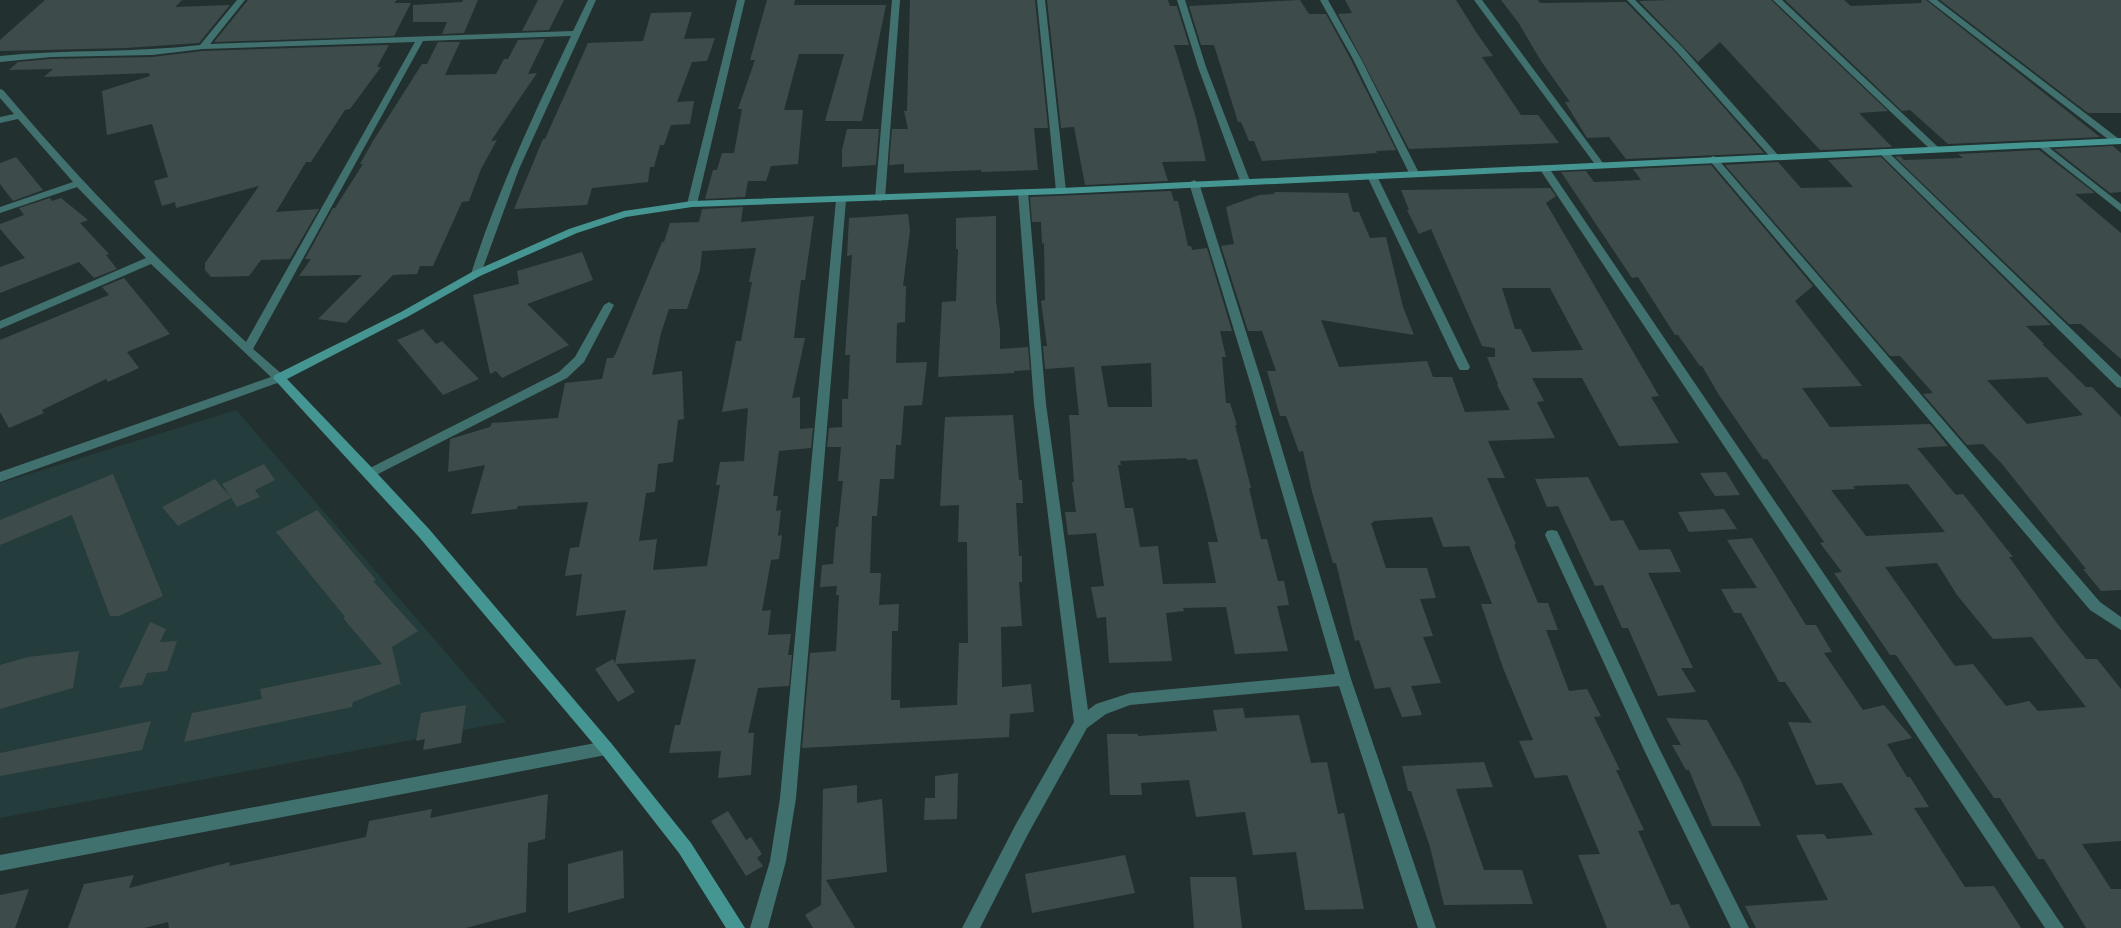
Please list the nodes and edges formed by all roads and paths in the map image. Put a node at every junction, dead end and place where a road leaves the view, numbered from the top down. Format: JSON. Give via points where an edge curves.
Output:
{"nodes":[{"id":1,"x":241,"y":0,"type":"edge"},
{"id":2,"x":592,"y":0,"type":"edge"},
{"id":3,"x":741,"y":0,"type":"edge"},
{"id":4,"x":896,"y":0,"type":"edge"},
{"id":5,"x":1041,"y":0,"type":"edge"},
{"id":6,"x":1181,"y":0,"type":"edge"},
{"id":7,"x":1324,"y":0,"type":"edge"},
{"id":8,"x":1478,"y":0,"type":"edge"},
{"id":9,"x":1631,"y":0,"type":"edge"},
{"id":10,"x":1777,"y":0,"type":"edge"},
{"id":11,"x":1932,"y":0,"type":"edge"},
{"id":12,"x":577,"y":33,"type":"junction"},
{"id":13,"x":421,"y":38,"type":"junction"},
{"id":14,"x":204,"y":47,"type":"junction"},
{"id":15,"x":0,"y":59,"type":"edge"},
{"id":16,"x":0,"y":92,"type":"edge"},
{"id":17,"x":19,"y":116,"type":"junction"},
{"id":18,"x":0,"y":120,"type":"edge"},
{"id":19,"x":2119,"y":141,"type":"edge"},
{"id":20,"x":2042,"y":145,"type":"junction"},
{"id":21,"x":1935,"y":149,"type":"junction"},
{"id":22,"x":1882,"y":152,"type":"junction"},
{"id":23,"x":1775,"y":157,"type":"junction"},
{"id":24,"x":1713,"y":159,"type":"junction"},
{"id":25,"x":1600,"y":165,"type":"junction"},
{"id":26,"x":1544,"y":168,"type":"junction"},
{"id":27,"x":1414,"y":173,"type":"junction"},
{"id":28,"x":1372,"y":176,"type":"junction"},
{"id":29,"x":1245,"y":181,"type":"junction"},
{"id":30,"x":78,"y":183,"type":"junction"},
{"id":31,"x":1194,"y":184,"type":"junction"},
{"id":32,"x":1061,"y":191,"type":"junction"},
{"id":33,"x":1023,"y":192,"type":"junction"},
{"id":34,"x":880,"y":198,"type":"junction"},
{"id":35,"x":841,"y":200,"type":"junction"},
{"id":36,"x":692,"y":204,"type":"junction"},
{"id":37,"x":2121,"y":209,"type":"edge"},
{"id":38,"x":0,"y":210,"type":"edge"},
{"id":39,"x":154,"y":259,"type":"junction"},
{"id":40,"x":476,"y":274,"type":"junction"},
{"id":41,"x":609,"y":305,"type":"dead end"},
{"id":42,"x":0,"y":325,"type":"edge"},
{"id":43,"x":247,"y":350,"type":"junction"},
{"id":44,"x":1464,"y":367,"type":"dead end"},
{"id":45,"x":279,"y":378,"type":"junction"},
{"id":46,"x":2121,"y":384,"type":"edge"},
{"id":47,"x":370,"y":473,"type":"junction"},
{"id":48,"x":0,"y":477,"type":"edge"},
{"id":49,"x":1552,"y":535,"type":"dead end"},
{"id":50,"x":2121,"y":624,"type":"edge"},
{"id":51,"x":1344,"y":679,"type":"junction"},
{"id":52,"x":1082,"y":723,"type":"junction"},
{"id":53,"x":606,"y":748,"type":"junction"},
{"id":54,"x":0,"y":863,"type":"edge"},
{"id":55,"x":734,"y":928,"type":"edge"},
{"id":56,"x":759,"y":928,"type":"edge"},
{"id":57,"x":971,"y":928,"type":"edge"},
{"id":58,"x":1427,"y":928,"type":"edge"},
{"id":59,"x":1740,"y":928,"type":"edge"},
{"id":60,"x":2055,"y":928,"type":"edge"}],
"edges":[{"from":1,"to":14,"type":"street"},
{"from":2,"to":12,"type":"street"},
{"from":3,"to":36,"type":"street"},
{"from":4,"to":34,"type":"street"},
{"from":5,"to":32,"type":"street"},
{"from":6,"to":29,"type":"street","via":[[1202,67]]},
{"from":7,"to":27,"type":"street"},
{"from":8,"to":25,"type":"street"},
{"from":9,"to":23,"type":"street"},
{"from":10,"to":21,"type":"street"},
{"from":11,"to":19,"type":"street"},
{"from":12,"to":13,"type":"street"},
{"from":12,"to":40,"type":"street","via":[[513,170]]},
{"from":13,"to":14,"type":"street"},
{"from":13,"to":43,"type":"street"},
{"from":14,"to":15,"type":"street"},
{"from":16,"to":17,"type":"street"},
{"from":17,"to":18,"type":"street"},
{"from":17,"to":30,"type":"street"},
{"from":19,"to":20,"type":"main road"},
{"from":20,"to":21,"type":"main road"},
{"from":20,"to":37,"type":"street"},
{"from":21,"to":22,"type":"main road"},
{"from":22,"to":23,"type":"main road"},
{"from":22,"to":46,"type":"street"},
{"from":23,"to":24,"type":"main road"},
{"from":24,"to":25,"type":"main road"},
{"from":24,"to":50,"type":"street","via":[[2095,606]]},
{"from":25,"to":26,"type":"main road"},
{"from":26,"to":27,"type":"main road"},
{"from":26,"to":60,"type":"street"},
{"from":27,"to":28,"type":"main road"},
{"from":28,"to":29,"type":"main road"},
{"from":28,"to":44,"type":"street"},
{"from":29,"to":31,"type":"main road"},
{"from":30,"to":38,"type":"street"},
{"from":30,"to":39,"type":"street"},
{"from":31,"to":32,"type":"main road"},
{"from":31,"to":51,"type":"street"},
{"from":32,"to":33,"type":"main road"},
{"from":33,"to":34,"type":"main road"},
{"from":33,"to":52,"type":"street","via":[[1040,404]]},
{"from":34,"to":35,"type":"main road"},
{"from":35,"to":36,"type":"main road"},
{"from":35,"to":56,"type":"street","via":[[788,798],[778,861]]},
{"from":36,"to":40,"type":"main road","via":[[598,221]]},
{"from":39,"to":42,"type":"street"},
{"from":39,"to":43,"type":"street"},
{"from":40,"to":45,"type":"main road"},
{"from":41,"to":47,"type":"street","via":[[580,359],[564,375]]},
{"from":43,"to":45,"type":"street"},
{"from":45,"to":47,"type":"main road"},
{"from":45,"to":48,"type":"street"},
{"from":47,"to":53,"type":"main road","via":[[424,532]]},
{"from":49,"to":59,"type":"street","via":[[1649,745]]},
{"from":51,"to":52,"type":"street","via":[[1130,699],[1101,709]]},
{"from":51,"to":58,"type":"street"},
{"from":52,"to":57,"type":"street","via":[[1022,828]]},
{"from":53,"to":54,"type":"street"},
{"from":53,"to":55,"type":"main road","via":[[684,848]]}]}
